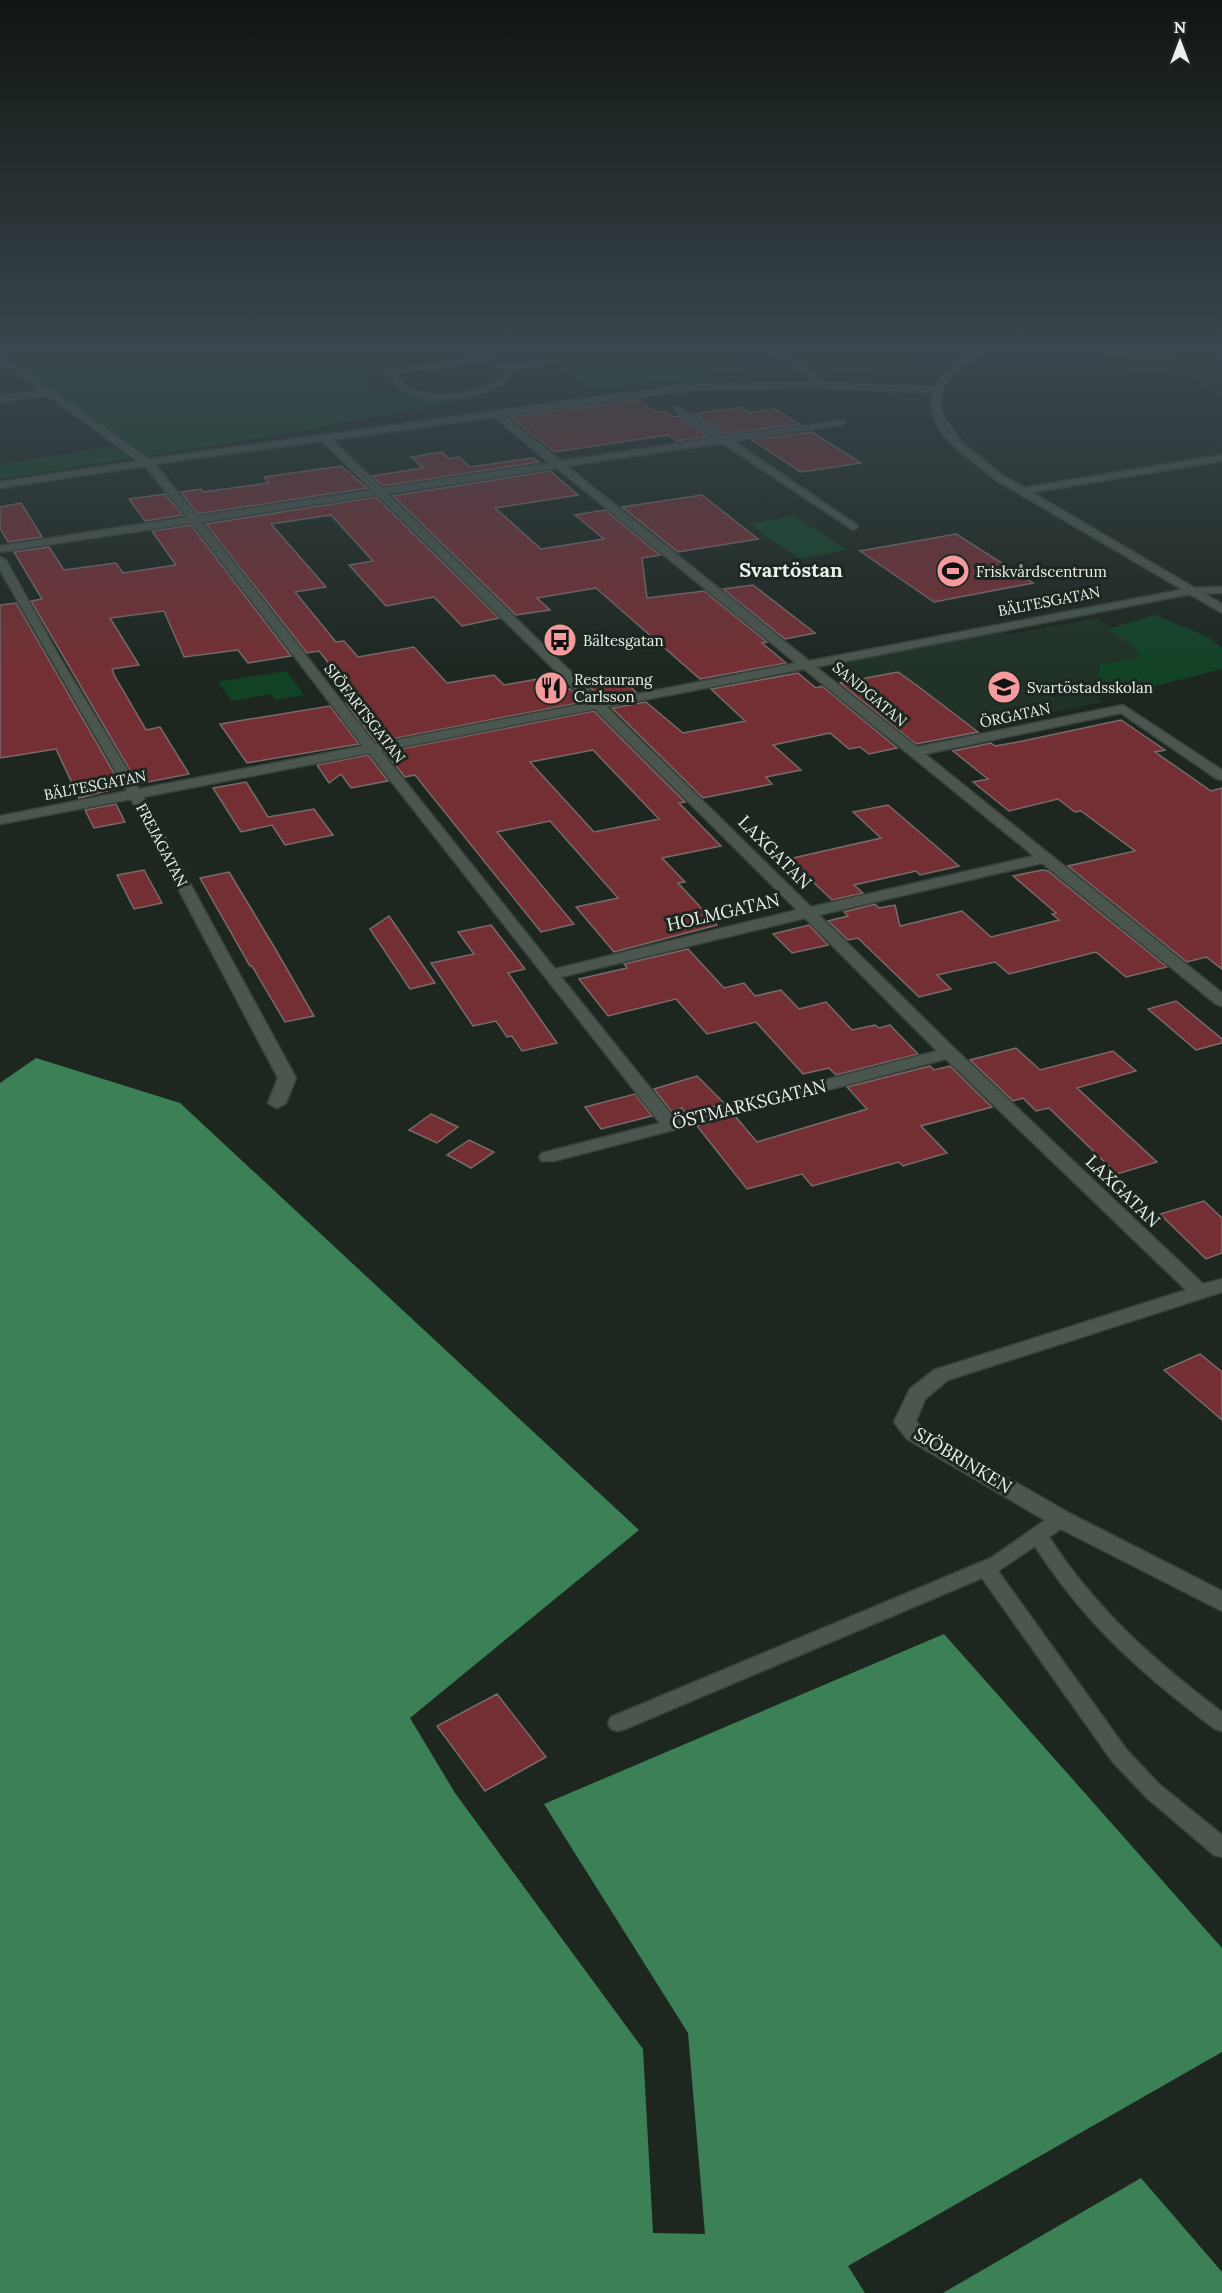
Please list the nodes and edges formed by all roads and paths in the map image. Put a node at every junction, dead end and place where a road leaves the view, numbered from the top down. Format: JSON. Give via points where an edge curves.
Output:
{"nodes":[{"id":1,"x":141,"y":458,"type":"edge"},
{"id":2,"x":183,"y":458,"type":"edge"},
{"id":3,"x":346,"y":458,"type":"edge"},
{"id":4,"x":549,"y":458,"type":"edge"},
{"id":5,"x":604,"y":458,"type":"edge"},
{"id":6,"x":751,"y":458,"type":"edge"},
{"id":7,"x":971,"y":458,"type":"edge"},
{"id":8,"x":1222,"y":458,"type":"edge"},
{"id":9,"x":148,"y":463,"type":"junction"},
{"id":10,"x":557,"y":465,"type":"junction"},
{"id":11,"x":0,"y":485,"type":"edge"},
{"id":12,"x":1022,"y":490,"type":"junction"},
{"id":13,"x":381,"y":492,"type":"junction"},
{"id":14,"x":193,"y":520,"type":"junction"},
{"id":15,"x":853,"y":527,"type":"dead end"},
{"id":16,"x":0,"y":549,"type":"edge"},
{"id":17,"x":0,"y":560,"type":"edge"},
{"id":18,"x":1222,"y":590,"type":"edge"},
{"id":19,"x":1191,"y":591,"type":"junction"},
{"id":20,"x":1222,"y":609,"type":"edge"},
{"id":21,"x":808,"y":664,"type":"junction"},
{"id":22,"x":596,"y":705,"type":"junction"},
{"id":23,"x":371,"y":748,"type":"junction"},
{"id":24,"x":914,"y":752,"type":"junction"},
{"id":25,"x":1222,"y":776,"type":"edge"},
{"id":26,"x":135,"y":794,"type":"junction"},
{"id":27,"x":0,"y":820,"type":"edge"},
{"id":28,"x":1044,"y":858,"type":"junction"},
{"id":29,"x":808,"y":913,"type":"junction"},
{"id":30,"x":551,"y":975,"type":"junction"},
{"id":31,"x":1222,"y":1001,"type":"edge"},
{"id":32,"x":949,"y":1053,"type":"junction"},
{"id":33,"x":277,"y":1103,"type":"dead end"},
{"id":34,"x":670,"y":1124,"type":"junction"},
{"id":35,"x":549,"y":1156,"type":"dead end"},
{"id":36,"x":1222,"y":1285,"type":"edge"},
{"id":37,"x":1200,"y":1292,"type":"junction"},
{"id":38,"x":1061,"y":1519,"type":"junction"},
{"id":39,"x":1038,"y":1535,"type":"junction"},
{"id":40,"x":985,"y":1568,"type":"junction"},
{"id":41,"x":1222,"y":1602,"type":"edge"},
{"id":42,"x":618,"y":1723,"type":"dead end"},
{"id":43,"x":1222,"y":1723,"type":"edge"},
{"id":44,"x":1222,"y":1848,"type":"edge"}],
"edges":[{"from":1,"to":9,"type":"street","name":"SJÖFARTSGATAN"},
{"from":2,"to":9,"type":"street"},
{"from":3,"to":13,"type":"street","name":"LAXGATAN"},
{"from":4,"to":10,"type":"street","name":"SANDGATAN"},
{"from":5,"to":10,"type":"street"},
{"from":6,"to":15,"type":"street"},
{"from":7,"to":12,"type":"street"},
{"from":8,"to":12,"type":"street"},
{"from":9,"to":11,"type":"street"},
{"from":9,"to":14,"type":"street","name":"SJÖFARTSGATAN"},
{"from":10,"to":13,"type":"street"},
{"from":10,"to":21,"type":"street","name":"SANDGATAN"},
{"from":12,"to":19,"type":"street"},
{"from":13,"to":14,"type":"street"},
{"from":13,"to":22,"type":"street","name":"LAXGATAN"},
{"from":14,"to":16,"type":"street"},
{"from":14,"to":23,"type":"street","name":"SJÖFARTSGATAN"},
{"from":17,"to":26,"type":"street","name":"FREJAGATAN"},
{"from":18,"to":19,"type":"street","name":"BÄLTESGATAN"},
{"from":19,"to":20,"type":"street"},
{"from":19,"to":21,"type":"street","name":"BÄLTESGATAN"},
{"from":21,"to":22,"type":"street","name":"BÄLTESGATAN"},
{"from":21,"to":24,"type":"street","name":"SANDGATAN"},
{"from":22,"to":23,"type":"street","name":"BÄLTESGATAN"},
{"from":22,"to":29,"type":"street","name":"LAXGATAN"},
{"from":23,"to":26,"type":"street","name":"BÄLTESGATAN"},
{"from":23,"to":30,"type":"street","name":"SJÖFARTSGATAN"},
{"from":24,"to":25,"type":"street","name":"ÖRGATAN","via":[[1123,709]]},
{"from":24,"to":28,"type":"street","name":"SANDGATAN"},
{"from":26,"to":27,"type":"street","name":"BÄLTESGATAN"},
{"from":26,"to":33,"type":"street","name":"FREJAGATAN","via":[[287,1078]]},
{"from":28,"to":29,"type":"street","name":"HOLMGATAN"},
{"from":28,"to":31,"type":"street","name":"SANDGATAN"},
{"from":29,"to":30,"type":"street","name":"HOLMGATAN"},
{"from":29,"to":32,"type":"street","name":"LAXGATAN"},
{"from":30,"to":34,"type":"street","name":"SJÖFARTSGATAN"},
{"from":32,"to":34,"type":"street","name":"ÖSTMARKSGATAN"},
{"from":32,"to":37,"type":"street","name":"LAXGATAN"},
{"from":34,"to":35,"type":"street","name":"ÖSTMARKSGATAN"},
{"from":36,"to":37,"type":"street"},
{"from":37,"to":38,"type":"street","name":"SJÖBRINKEN","via":[[941,1375],[921,1387],[910,1403],[905,1422],[915,1434]]},
{"from":38,"to":39,"type":"lane"},
{"from":38,"to":41,"type":"street","name":"SJÖBRINKEN"},
{"from":39,"to":40,"type":"lane"},
{"from":39,"to":43,"type":"lane","via":[[1058,1568],[1104,1626],[1148,1668]]},
{"from":40,"to":42,"type":"lane"},
{"from":40,"to":44,"type":"lane","via":[[1119,1755],[1153,1791]]}]}
